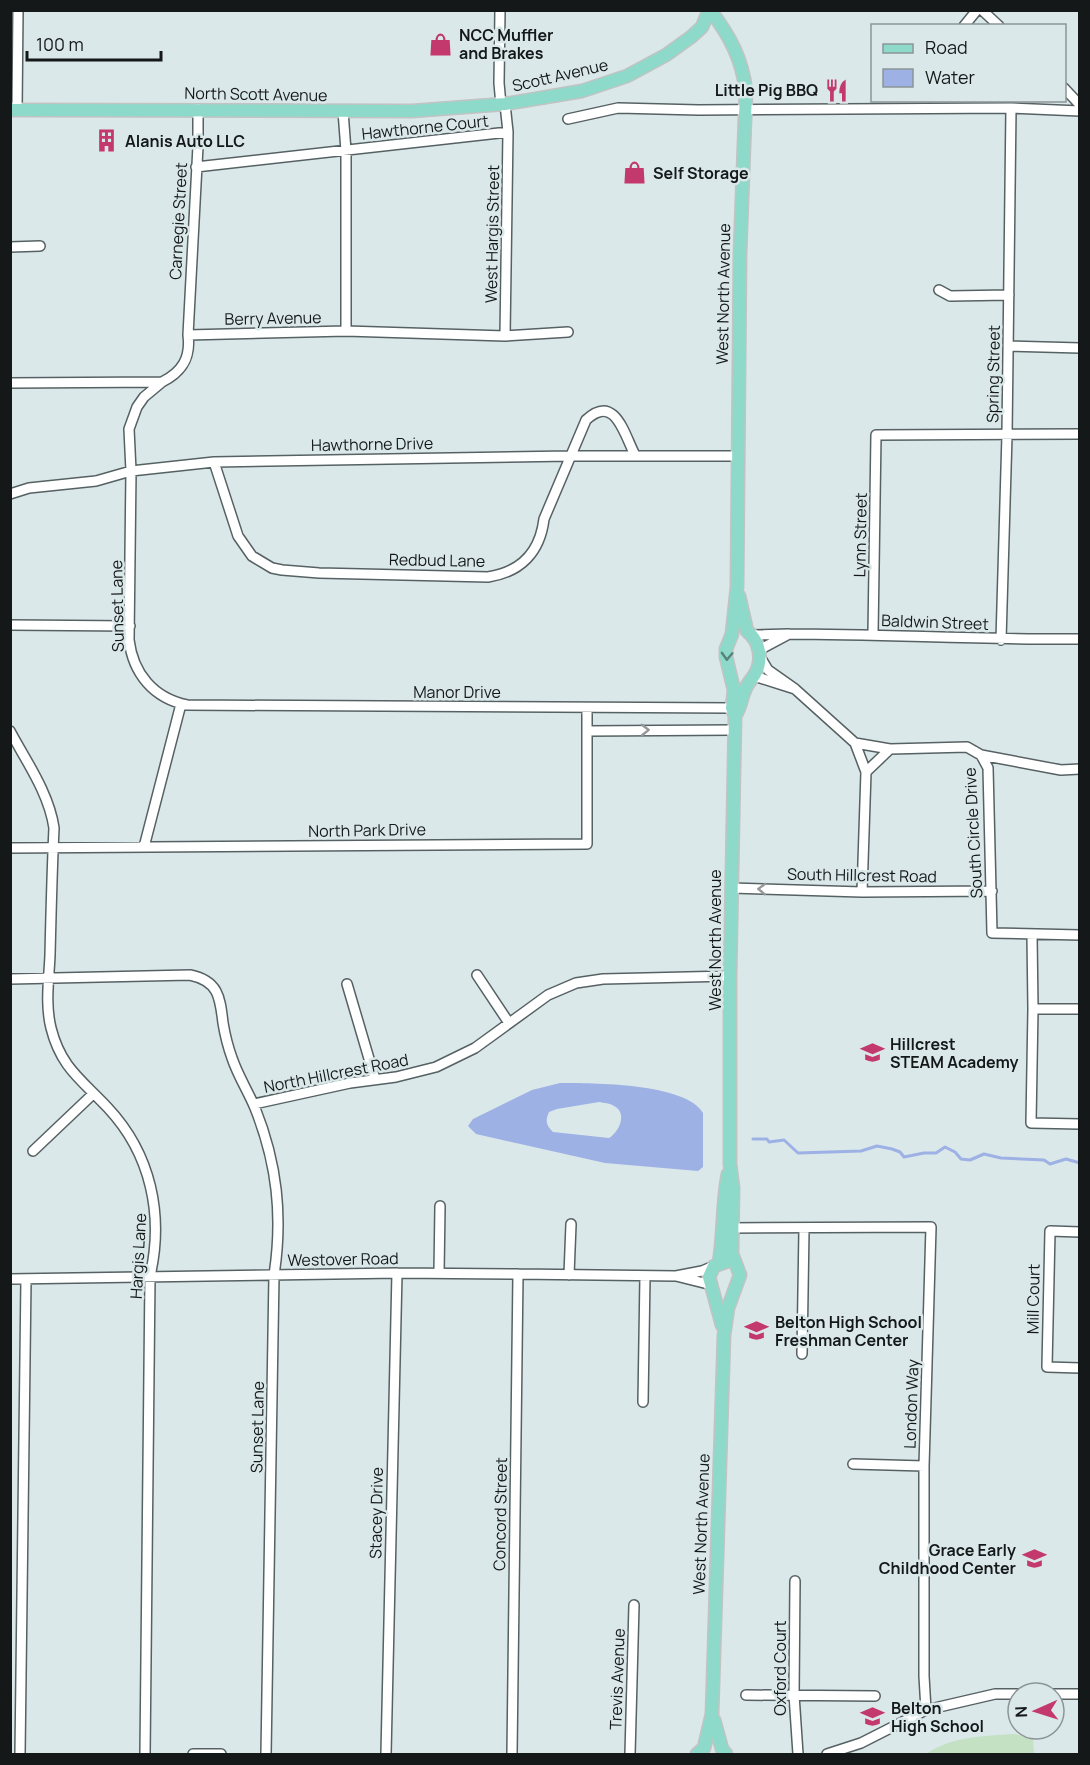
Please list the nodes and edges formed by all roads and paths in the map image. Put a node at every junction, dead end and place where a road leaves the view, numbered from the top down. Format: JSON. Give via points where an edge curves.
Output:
{"nodes":[{"id":1,"x":18,"y":10,"type":"edge"},
{"id":2,"x":500,"y":10,"type":"edge"},
{"id":3,"x":710,"y":10,"type":"edge"},
{"id":4,"x":980,"y":10,"type":"edge"},
{"id":5,"x":966,"y":24,"type":"edge"},
{"id":6,"x":997,"y":24,"type":"edge"},
{"id":7,"x":1066,"y":88,"type":"edge"},
{"id":8,"x":896,"y":102,"type":"edge"},
{"id":9,"x":503,"y":105,"type":"junction"},
{"id":10,"x":1080,"y":105,"type":"edge"},
{"id":11,"x":891,"y":108,"type":"junction"},
{"id":12,"x":1011,"y":108,"type":"junction"},
{"id":13,"x":198,"y":109,"type":"junction"},
{"id":14,"x":14,"y":110,"type":"edge"},
{"id":15,"x":745,"y":110,"type":"junction"},
{"id":16,"x":343,"y":111,"type":"junction"},
{"id":17,"x":1080,"y":111,"type":"edge"},
{"id":18,"x":568,"y":120,"type":"dead end"},
{"id":19,"x":508,"y":132,"type":"junction"},
{"id":20,"x":346,"y":150,"type":"junction"},
{"id":21,"x":196,"y":166,"type":"junction"},
{"id":22,"x":40,"y":246,"type":"dead end"},
{"id":23,"x":10,"y":247,"type":"edge"},
{"id":24,"x":939,"y":290,"type":"dead end"},
{"id":25,"x":1009,"y":295,"type":"junction"},
{"id":26,"x":346,"y":332,"type":"junction"},
{"id":27,"x":568,"y":332,"type":"dead end"},
{"id":28,"x":188,"y":335,"type":"junction"},
{"id":29,"x":505,"y":336,"type":"junction"},
{"id":30,"x":1008,"y":346,"type":"junction"},
{"id":31,"x":1080,"y":348,"type":"edge"},
{"id":32,"x":162,"y":382,"type":"junction"},
{"id":33,"x":10,"y":383,"type":"edge"},
{"id":34,"x":1080,"y":434,"type":"edge"},
{"id":35,"x":1007,"y":435,"type":"junction"},
{"id":36,"x":635,"y":455,"type":"junction"},
{"id":37,"x":570,"y":456,"type":"junction"},
{"id":38,"x":737,"y":456,"type":"junction"},
{"id":39,"x":214,"y":462,"type":"junction"},
{"id":40,"x":131,"y":471,"type":"junction"},
{"id":41,"x":10,"y":494,"type":"edge"},
{"id":42,"x":736,"y":587,"type":"junction"},
{"id":43,"x":10,"y":625,"type":"edge"},
{"id":44,"x":130,"y":626,"type":"junction"},
{"id":45,"x":750,"y":633,"type":"junction"},
{"id":46,"x":732,"y":634,"type":"junction"},
{"id":47,"x":789,"y":634,"type":"junction"},
{"id":48,"x":873,"y":634,"type":"junction"},
{"id":49,"x":1080,"y":639,"type":"edge"},
{"id":50,"x":1001,"y":640,"type":"junction"},
{"id":51,"x":759,"y":653,"type":"junction"},
{"id":52,"x":752,"y":677,"type":"junction"},
{"id":53,"x":732,"y":678,"type":"junction"},
{"id":54,"x":795,"y":689,"type":"junction"},
{"id":55,"x":182,"y":704,"type":"junction"},
{"id":56,"x":587,"y":708,"type":"junction"},
{"id":57,"x":733,"y":712,"type":"junction"},
{"id":58,"x":10,"y":730,"type":"edge"},
{"id":59,"x":734,"y":730,"type":"junction"},
{"id":60,"x":587,"y":731,"type":"junction"},
{"id":61,"x":855,"y":743,"type":"junction"},
{"id":62,"x":890,"y":749,"type":"junction"},
{"id":63,"x":981,"y":755,"type":"junction"},
{"id":64,"x":1080,"y":769,"type":"edge"},
{"id":65,"x":866,"y":772,"type":"junction"},
{"id":66,"x":10,"y":848,"type":"edge"},
{"id":67,"x":144,"y":848,"type":"junction"},
{"id":68,"x":53,"y":849,"type":"junction"},
{"id":69,"x":731,"y":888,"type":"junction"},
{"id":70,"x":992,"y":891,"type":"junction"},
{"id":71,"x":862,"y":892,"type":"junction"},
{"id":72,"x":1032,"y":935,"type":"junction"},
{"id":73,"x":1080,"y":935,"type":"edge"},
{"id":74,"x":477,"y":975,"type":"dead end"},
{"id":75,"x":730,"y":976,"type":"junction"},
{"id":76,"x":10,"y":979,"type":"edge"},
{"id":77,"x":49,"y":979,"type":"junction"},
{"id":78,"x":347,"y":984,"type":"dead end"},
{"id":79,"x":1033,"y":1009,"type":"junction"},
{"id":80,"x":1080,"y":1009,"type":"edge"},
{"id":81,"x":509,"y":1023,"type":"junction"},
{"id":82,"x":375,"y":1079,"type":"junction"},
{"id":83,"x":93,"y":1094,"type":"junction"},
{"id":84,"x":254,"y":1104,"type":"junction"},
{"id":85,"x":1080,"y":1124,"type":"edge"},
{"id":86,"x":33,"y":1151,"type":"dead end"},
{"id":87,"x":730,"y":1164,"type":"junction"},
{"id":88,"x":440,"y":1206,"type":"dead end"},
{"id":89,"x":571,"y":1224,"type":"dead end"},
{"id":90,"x":731,"y":1228,"type":"junction"},
{"id":91,"x":804,"y":1229,"type":"junction"},
{"id":92,"x":1080,"y":1232,"type":"edge"},
{"id":93,"x":717,"y":1264,"type":"junction"},
{"id":94,"x":736,"y":1267,"type":"junction"},
{"id":95,"x":397,"y":1273,"type":"junction"},
{"id":96,"x":439,"y":1273,"type":"junction"},
{"id":97,"x":518,"y":1274,"type":"junction"},
{"id":98,"x":274,"y":1275,"type":"junction"},
{"id":99,"x":569,"y":1275,"type":"junction"},
{"id":100,"x":150,"y":1276,"type":"junction"},
{"id":101,"x":645,"y":1276,"type":"junction"},
{"id":102,"x":676,"y":1276,"type":"junction"},
{"id":103,"x":10,"y":1279,"type":"edge"},
{"id":104,"x":26,"y":1279,"type":"junction"},
{"id":105,"x":712,"y":1285,"type":"junction"},
{"id":106,"x":735,"y":1288,"type":"junction"},
{"id":107,"x":724,"y":1335,"type":"junction"},
{"id":108,"x":801,"y":1354,"type":"dead end"},
{"id":109,"x":1080,"y":1368,"type":"edge"},
{"id":110,"x":644,"y":1402,"type":"dead end"},
{"id":111,"x":853,"y":1464,"type":"dead end"},
{"id":112,"x":924,"y":1466,"type":"junction"},
{"id":113,"x":795,"y":1581,"type":"dead end"},
{"id":114,"x":634,"y":1605,"type":"dead end"},
{"id":115,"x":746,"y":1695,"type":"dead end"},
{"id":116,"x":794,"y":1695,"type":"junction"},
{"id":117,"x":1006,"y":1695,"type":"edge"},
{"id":118,"x":875,"y":1696,"type":"dead end"},
{"id":119,"x":926,"y":1710,"type":"junction"},
{"id":120,"x":712,"y":1714,"type":"junction"},
{"id":121,"x":701,"y":1751,"type":"edge"},
{"id":122,"x":724,"y":1752,"type":"edge"},
{"id":123,"x":195,"y":1754,"type":"edge"},
{"id":124,"x":20,"y":1755,"type":"edge"},
{"id":125,"x":146,"y":1755,"type":"edge"},
{"id":126,"x":221,"y":1755,"type":"edge"},
{"id":127,"x":266,"y":1755,"type":"edge"},
{"id":128,"x":386,"y":1755,"type":"edge"},
{"id":129,"x":512,"y":1755,"type":"edge"},
{"id":130,"x":630,"y":1755,"type":"edge"},
{"id":131,"x":798,"y":1755,"type":"edge"},
{"id":132,"x":827,"y":1755,"type":"edge"}],
"edges":[{"from":1,"to":14,"type":"street"},
{"from":2,"to":9,"type":"street","name":"West Hargis Street","via":[[499,83]]},
{"from":3,"to":9,"type":"main road","name":"Scott Avenue","via":[[702,27],[691,37],[627,76],[582,91]]},
{"from":3,"to":15,"type":"main road","name":"West North Avenue","via":[[725,29],[741,62],[747,91]]},
{"from":4,"to":5,"type":"street"},
{"from":4,"to":6,"type":"street"},
{"from":7,"to":10,"type":"street"},
{"from":8,"to":11,"type":"street"},
{"from":9,"to":16,"type":"main road","name":"North Scott Avenue"},
{"from":9,"to":19,"type":"street","name":"West Hargis Street"},
{"from":11,"to":12,"type":"street"},
{"from":11,"to":15,"type":"street"},
{"from":12,"to":17,"type":"street"},
{"from":12,"to":25,"type":"street","name":"Spring Street"},
{"from":13,"to":14,"type":"main road","name":"North Scott Avenue"},
{"from":13,"to":16,"type":"main road","name":"North Scott Avenue"},
{"from":13,"to":21,"type":"street","name":"Carnegie Street"},
{"from":15,"to":18,"type":"street","via":[[618,108]]},
{"from":15,"to":38,"type":"main road","name":"West North Avenue"},
{"from":16,"to":20,"type":"street"},
{"from":19,"to":20,"type":"street","name":"Hawthorne Court"},
{"from":19,"to":29,"type":"street","name":"West Hargis Street"},
{"from":20,"to":21,"type":"street","name":"Hawthorne Court"},
{"from":20,"to":26,"type":"street"},
{"from":21,"to":28,"type":"street","name":"Carnegie Street"},
{"from":22,"to":23,"type":"street"},
{"from":24,"to":25,"type":"street","via":[[950,296]]},
{"from":25,"to":30,"type":"street","name":"Spring Street"},
{"from":26,"to":28,"type":"street","name":"Berry Avenue"},
{"from":26,"to":29,"type":"street","name":"Berry Avenue"},
{"from":27,"to":29,"type":"street","name":"Berry Avenue"},
{"from":28,"to":32,"type":"street","via":[[184,363]]},
{"from":30,"to":31,"type":"street"},
{"from":30,"to":35,"type":"street","name":"Spring Street"},
{"from":32,"to":33,"type":"street"},
{"from":32,"to":40,"type":"street","name":"Sunset Lane","via":[[144,397],[132,418],[128,440]]},
{"from":34,"to":35,"type":"street"},
{"from":35,"to":48,"type":"street","name":"Lynn Street","via":[[876,435]]},
{"from":35,"to":50,"type":"street","name":"Spring Street"},
{"from":36,"to":37,"type":"street","name":"Hawthorne Drive"},
{"from":36,"to":37,"type":"street","name":"Redbud Lane","via":[[614,414],[604,410],[594,412],[586,420]]},
{"from":36,"to":38,"type":"street","name":"Hawthorne Drive"},
{"from":37,"to":39,"type":"street","name":"Hawthorne Drive"},
{"from":37,"to":39,"type":"street","name":"Redbud Lane","via":[[534,550],[519,567],[489,577],[319,573],[272,568],[252,556],[238,537]]},
{"from":38,"to":42,"type":"main road","name":"West North Avenue"},
{"from":39,"to":40,"type":"street","name":"Hawthorne Drive"},
{"from":40,"to":41,"type":"street","name":"Hawthorne Drive","via":[[96,481]]},
{"from":40,"to":44,"type":"street","name":"Sunset Lane"},
{"from":42,"to":45,"type":"main road","name":"West North Avenue"},
{"from":42,"to":46,"type":"main road","name":"West North Avenue"},
{"from":43,"to":44,"type":"street"},
{"from":44,"to":55,"type":"street","name":"Sunset Lane","via":[[130,652],[140,675],[164,697]]},
{"from":45,"to":46,"type":"main road"},
{"from":45,"to":47,"type":"street","name":"Baldwin Street"},
{"from":45,"to":51,"type":"main road","name":"West North Avenue"},
{"from":46,"to":53,"type":"main road","name":"West North Avenue","one_way":true,"via":[[726,649]]},
{"from":47,"to":48,"type":"street","name":"Baldwin Street"},
{"from":47,"to":51,"type":"street","name":"Baldwin Street"},
{"from":48,"to":50,"type":"street","name":"Baldwin Street"},
{"from":49,"to":50,"type":"street","name":"Baldwin Street"},
{"from":51,"to":52,"type":"main road","name":"West North Avenue"},
{"from":51,"to":54,"type":"street","via":[[768,670]]},
{"from":52,"to":53,"type":"main road","via":[[741,682]]},
{"from":52,"to":54,"type":"street"},
{"from":52,"to":57,"type":"main road","name":"West North Avenue","via":[[740,708]]},
{"from":53,"to":57,"type":"main road","name":"West North Avenue"},
{"from":54,"to":61,"type":"street"},
{"from":55,"to":56,"type":"street","name":"Manor Drive"},
{"from":55,"to":67,"type":"street"},
{"from":56,"to":57,"type":"street","name":"Manor Drive"},
{"from":56,"to":60,"type":"street","name":"North Park Drive"},
{"from":57,"to":59,"type":"main road","name":"West North Avenue"},
{"from":58,"to":68,"type":"street","name":"Hargis Lane","via":[[48,802],[54,828]]},
{"from":60,"to":59,"type":"street","one_way":true},
{"from":59,"to":69,"type":"main road","name":"West North Avenue"},
{"from":60,"to":67,"type":"street","name":"North Park Drive","via":[[587,844]]},
{"from":61,"to":62,"type":"street","name":"South Circle Drive"},
{"from":61,"to":65,"type":"street"},
{"from":62,"to":63,"type":"street","name":"South Circle Drive","via":[[967,747]]},
{"from":62,"to":65,"type":"street"},
{"from":63,"to":64,"type":"street","via":[[1061,770]]},
{"from":63,"to":70,"type":"street","name":"South Circle Drive","via":[[988,768]]},
{"from":65,"to":71,"type":"street"},
{"from":66,"to":68,"type":"street","name":"North Park Drive"},
{"from":67,"to":68,"type":"street","name":"North Park Drive"},
{"from":68,"to":77,"type":"street","name":"Hargis Lane"},
{"from":71,"to":69,"type":"street","name":"South Hillcrest Road","one_way":true},
{"from":69,"to":75,"type":"main road","name":"West North Avenue"},
{"from":70,"to":71,"type":"street","name":"South Hillcrest Road"},
{"from":70,"to":72,"type":"street","name":"South Circle Drive","via":[[993,933]]},
{"from":72,"to":73,"type":"street"},
{"from":72,"to":79,"type":"street"},
{"from":74,"to":81,"type":"street"},
{"from":75,"to":81,"type":"street","name":"North Hillcrest Road","via":[[603,979],[576,984],[548,995]]},
{"from":75,"to":87,"type":"main road","name":"West North Avenue"},
{"from":76,"to":77,"type":"street","name":"North Hillcrest Road"},
{"from":77,"to":83,"type":"street","name":"Hargis Lane","via":[[48,1011],[56,1044],[73,1073]]},
{"from":77,"to":84,"type":"street","name":"North Hillcrest Road","via":[[190,975],[207,981],[218,994],[230,1052]]},
{"from":78,"to":82,"type":"street"},
{"from":79,"to":80,"type":"street"},
{"from":79,"to":85,"type":"street","via":[[1031,1123]]},
{"from":81,"to":82,"type":"street","name":"North Hillcrest Road","via":[[446,1063]]},
{"from":82,"to":84,"type":"street","name":"North Hillcrest Road"},
{"from":83,"to":86,"type":"street"},
{"from":83,"to":100,"type":"street","name":"Hargis Lane","via":[[120,1122],[147,1170],[157,1224]]},
{"from":84,"to":98,"type":"street","name":"Sunset Lane","via":[[276,1182],[279,1226]]},
{"from":87,"to":90,"type":"main road","name":"West North Avenue"},
{"from":87,"to":93,"type":"main road","name":"West North Avenue"},
{"from":88,"to":96,"type":"street"},
{"from":89,"to":99,"type":"street"},
{"from":90,"to":91,"type":"street","name":"London Way"},
{"from":90,"to":94,"type":"main road","name":"West North Avenue"},
{"from":91,"to":108,"type":"street"},
{"from":91,"to":112,"type":"street","name":"London Way","via":[[931,1227]]},
{"from":92,"to":109,"type":"street","name":"Mill Court","via":[[1050,1231],[1047,1368]]},
{"from":93,"to":94,"type":"main road","via":[[728,1262]]},
{"from":93,"to":102,"type":"street","name":"Westover Road"},
{"from":93,"to":105,"type":"main road","name":"West North Avenue","via":[[710,1273]]},
{"from":94,"to":106,"type":"main road","name":"West North Avenue","via":[[740,1280]]},
{"from":95,"to":96,"type":"street","name":"Westover Road"},
{"from":95,"to":98,"type":"street","name":"Westover Road"},
{"from":95,"to":128,"type":"street","name":"Stacey Drive"},
{"from":96,"to":97,"type":"street","name":"Westover Road"},
{"from":97,"to":99,"type":"street","name":"Westover Road"},
{"from":97,"to":129,"type":"street","name":"Concord Street"},
{"from":98,"to":100,"type":"street","name":"Westover Road"},
{"from":98,"to":127,"type":"street","name":"Sunset Lane"},
{"from":99,"to":101,"type":"street","name":"Westover Road"},
{"from":100,"to":104,"type":"street","name":"Westover Road"},
{"from":100,"to":125,"type":"street","name":"Hargis Lane"},
{"from":101,"to":102,"type":"street","name":"Westover Road"},
{"from":101,"to":110,"type":"street"},
{"from":102,"to":105,"type":"street","name":"Westover Road"},
{"from":103,"to":104,"type":"street","name":"Westover Road"},
{"from":104,"to":124,"type":"street"},
{"from":105,"to":106,"type":"main road","via":[[720,1292]]},
{"from":105,"to":107,"type":"main road","name":"West North Avenue"},
{"from":106,"to":107,"type":"main road","name":"West North Avenue"},
{"from":107,"to":120,"type":"main road","name":"West North Avenue"},
{"from":111,"to":112,"type":"street"},
{"from":112,"to":119,"type":"street","name":"London Way"},
{"from":113,"to":116,"type":"street","name":"Oxford Court"},
{"from":114,"to":130,"type":"street","name":"Trevis Avenue"},
{"from":115,"to":116,"type":"street"},
{"from":116,"to":118,"type":"street"},
{"from":116,"to":131,"type":"street","name":"Oxford Court"},
{"from":117,"to":119,"type":"street"},
{"from":119,"to":132,"type":"street","via":[[861,1743]]},
{"from":120,"to":121,"type":"main road","name":"West North Avenue"},
{"from":120,"to":122,"type":"main road","name":"West North Avenue"},
{"from":121,"to":122,"type":"main road","name":"West North Avenue","via":[[713,1746]]},
{"from":123,"to":126,"type":"street"}]}
